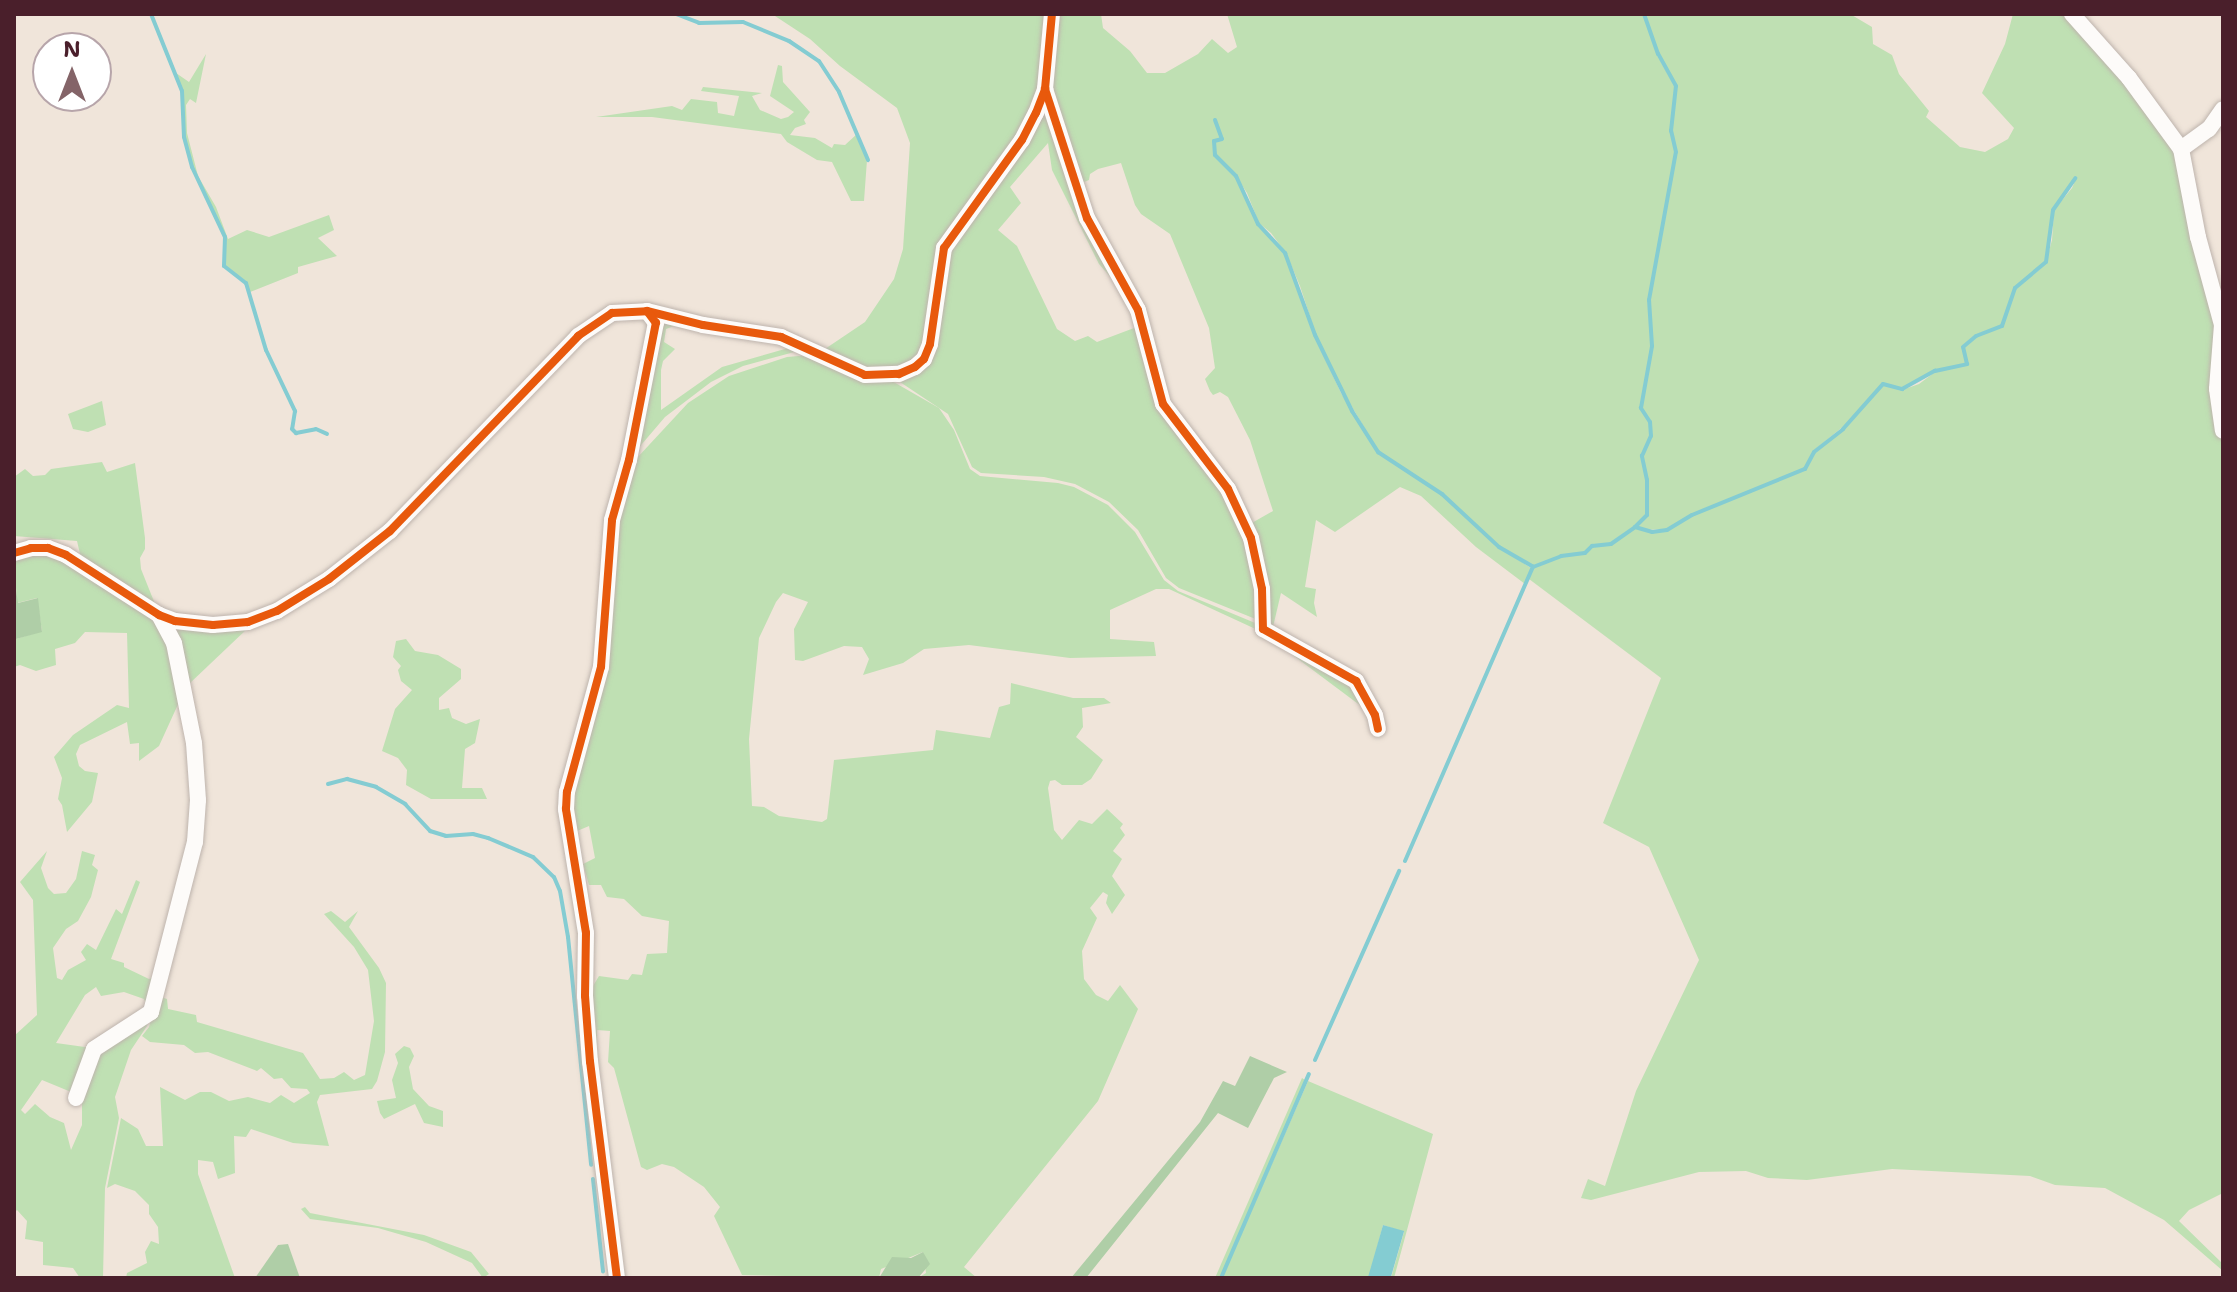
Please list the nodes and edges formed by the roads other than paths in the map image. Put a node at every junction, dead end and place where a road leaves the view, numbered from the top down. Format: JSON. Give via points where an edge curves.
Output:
{"nodes":[{"id":1,"x":1052,"y":14,"type":"edge"},
{"id":2,"x":2072,"y":14,"type":"edge"},
{"id":3,"x":1045,"y":89,"type":"junction"},
{"id":4,"x":2223,"y":109,"type":"edge"},
{"id":5,"x":2181,"y":149,"type":"junction"},
{"id":6,"x":647,"y":311,"type":"junction"},
{"id":7,"x":2222,"y":340,"type":"edge"},
{"id":8,"x":2223,"y":431,"type":"edge"},
{"id":9,"x":14,"y":553,"type":"edge"},
{"id":10,"x":159,"y":615,"type":"junction"},
{"id":11,"x":1378,"y":729,"type":"dead end"},
{"id":12,"x":76,"y":1098,"type":"dead end"},
{"id":13,"x":617,"y":1278,"type":"edge"}],
"edges":[{"from":1,"to":3,"type":"street"},
{"from":2,"to":5,"type":"street","via":[[2129,78]]},
{"from":3,"to":6,"type":"street","via":[[1022,140],[944,248],[930,344],[915,367],[899,374],[865,375],[781,337]]},
{"from":3,"to":11,"type":"street","via":[[1087,218],[1138,310],[1163,404],[1228,489],[1251,538],[1262,589],[1263,629],[1356,681]]},
{"from":4,"to":5,"type":"street","via":[[2209,129]]},
{"from":5,"to":7,"type":"street"},
{"from":6,"to":10,"type":"street","via":[[612,313],[578,336],[432,491],[329,579],[248,622],[194,624]]},
{"from":6,"to":13,"type":"street","via":[[656,323],[612,520],[601,667],[566,809],[586,933],[590,1062]]},
{"from":7,"to":8,"type":"street","via":[[2217,389]]},
{"from":9,"to":10,"type":"street","via":[[48,548],[66,555]]},
{"from":10,"to":12,"type":"street","via":[[174,643],[194,743],[195,842],[151,1012],[94,1049]]}]}
